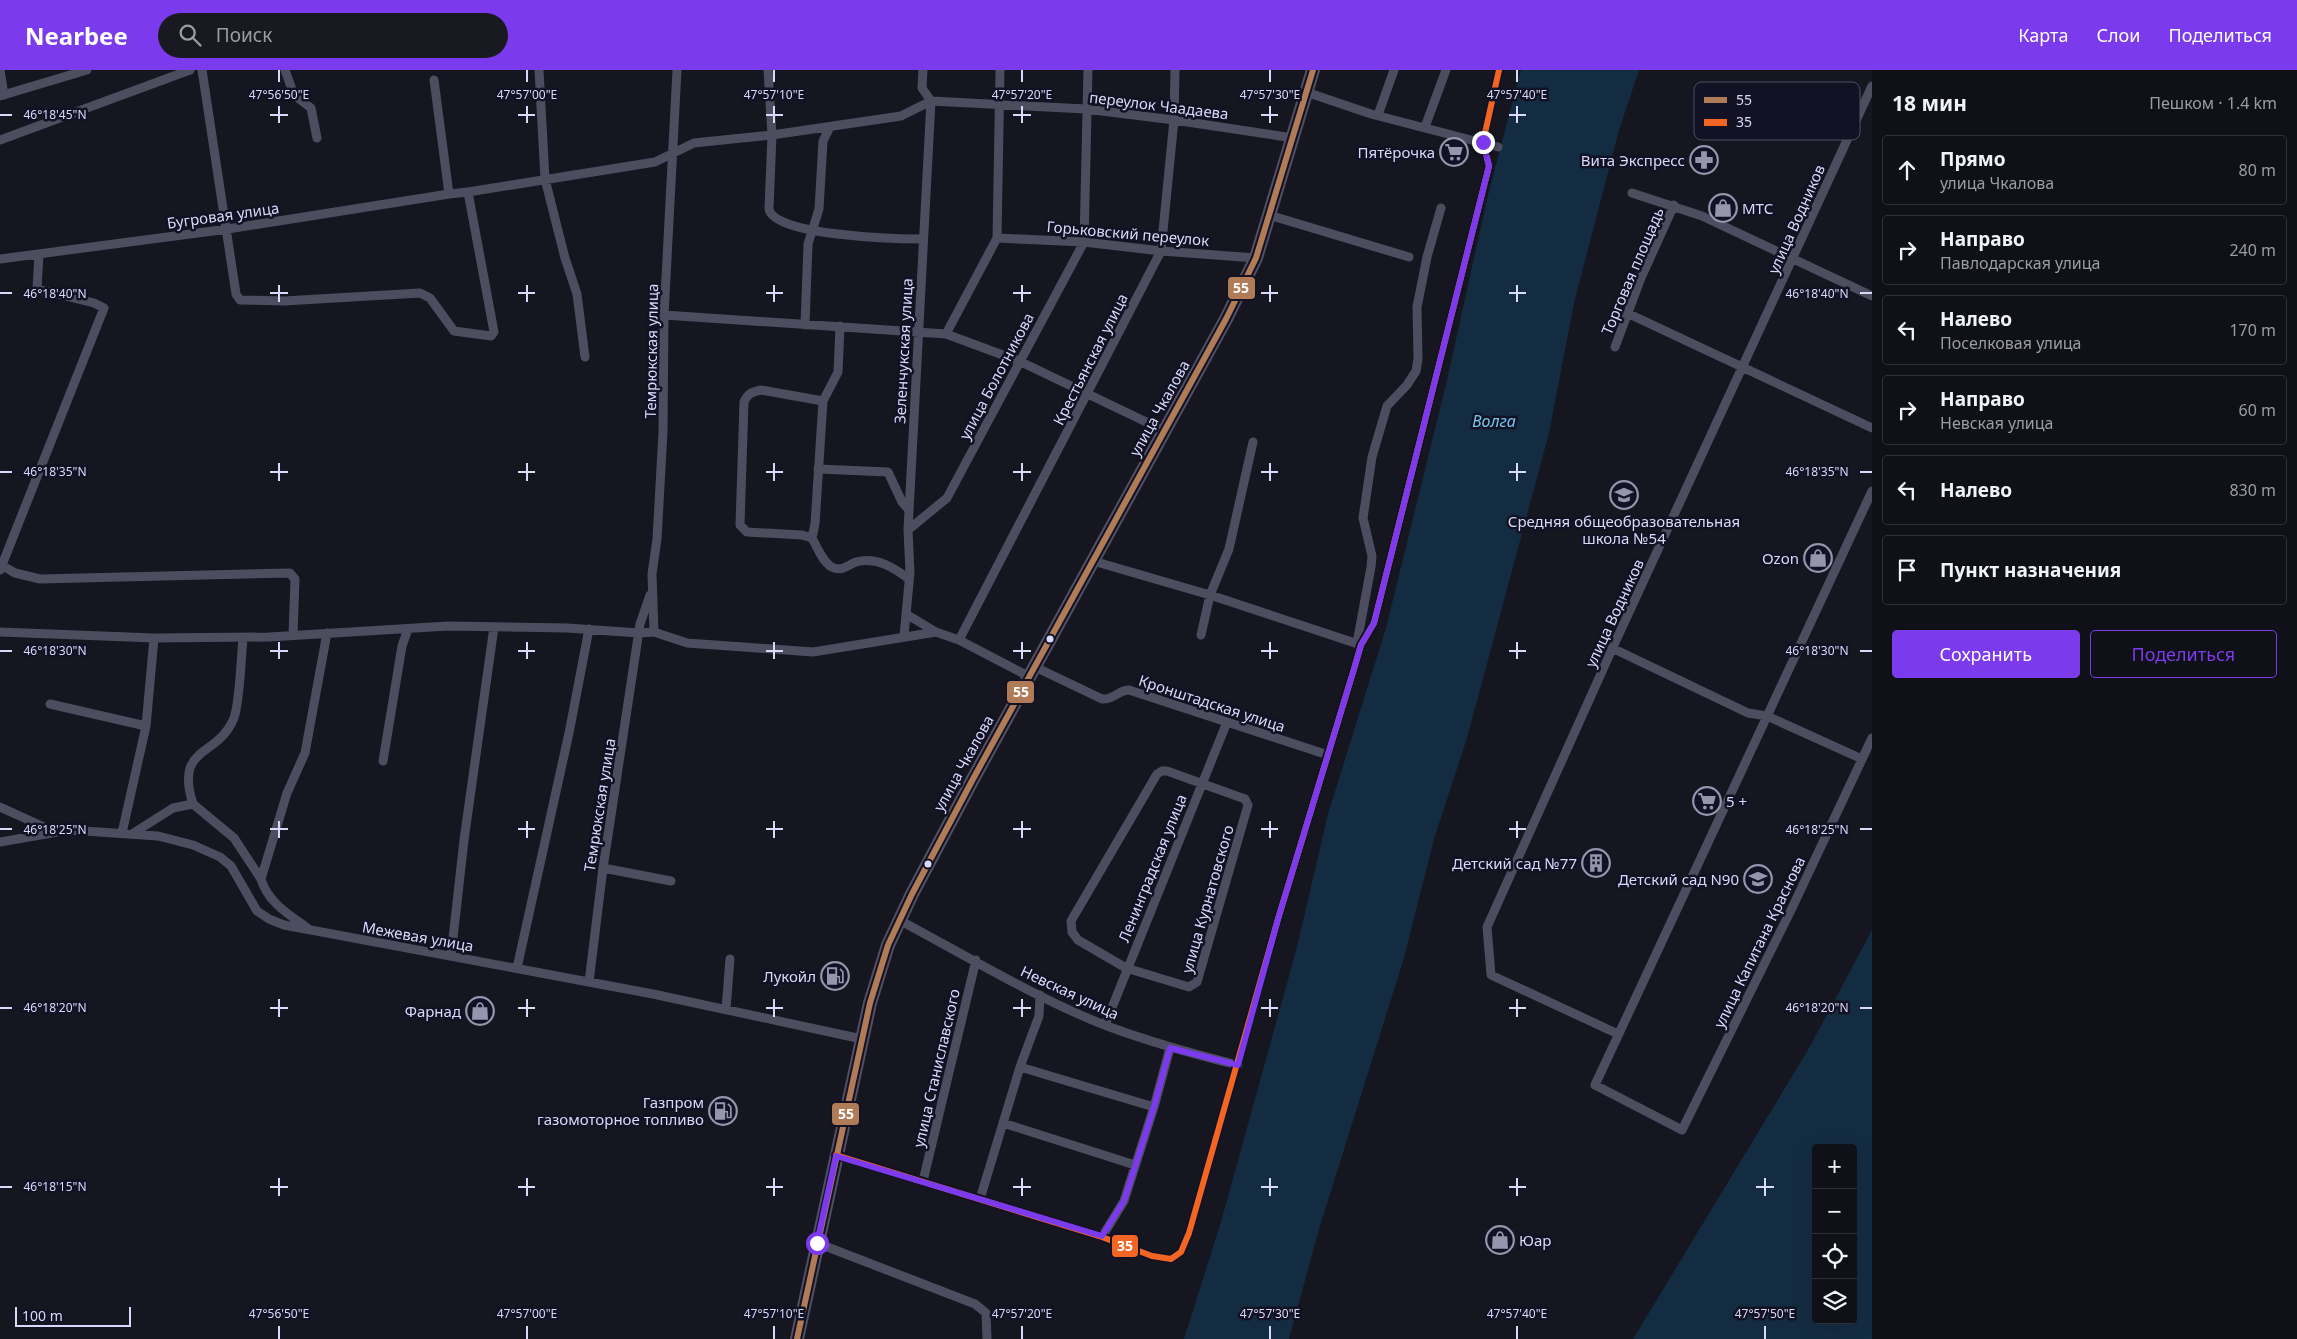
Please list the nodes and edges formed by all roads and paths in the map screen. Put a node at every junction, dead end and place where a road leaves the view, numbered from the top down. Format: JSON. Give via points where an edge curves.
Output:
{"nodes":[{"id":1,"x":0,"y":70,"type":"edge"},
{"id":2,"x":87,"y":70,"type":"edge"},
{"id":3,"x":190,"y":70,"type":"edge"},
{"id":4,"x":202,"y":70,"type":"edge"},
{"id":5,"x":285,"y":70,"type":"edge"},
{"id":6,"x":539,"y":70,"type":"edge"},
{"id":7,"x":678,"y":70,"type":"edge"},
{"id":8,"x":768,"y":70,"type":"edge"},
{"id":9,"x":923,"y":70,"type":"edge"},
{"id":10,"x":1000,"y":70,"type":"edge"},
{"id":11,"x":1088,"y":70,"type":"edge"},
{"id":12,"x":1175,"y":70,"type":"edge"},
{"id":13,"x":1313,"y":70,"type":"edge"},
{"id":14,"x":1394,"y":70,"type":"edge"},
{"id":15,"x":1446,"y":70,"type":"edge"},
{"id":16,"x":1499,"y":70,"type":"edge"},
{"id":17,"x":434,"y":80,"type":"dead end"},
{"id":18,"x":1872,"y":86,"type":"edge"},
{"id":19,"x":1306,"y":92,"type":"junction"},
{"id":20,"x":2,"y":95,"type":"edge"},
{"id":21,"x":931,"y":100,"type":"junction"},
{"id":22,"x":999,"y":105,"type":"junction"},
{"id":23,"x":1086,"y":109,"type":"junction"},
{"id":24,"x":1860,"y":113,"type":"edge"},
{"id":25,"x":1378,"y":115,"type":"junction"},
{"id":26,"x":1174,"y":120,"type":"junction"},
{"id":27,"x":830,"y":127,"type":"junction"},
{"id":28,"x":1425,"y":127,"type":"junction"},
{"id":29,"x":772,"y":135,"type":"junction"},
{"id":30,"x":317,"y":138,"type":"dead end"},
{"id":31,"x":1293,"y":138,"type":"junction"},
{"id":32,"x":0,"y":140,"type":"edge"},
{"id":33,"x":1848,"y":140,"type":"edge"},
{"id":34,"x":1483,"y":142,"type":"junction"},
{"id":35,"x":1498,"y":147,"type":"dead end"},
{"id":36,"x":674,"y":153,"type":"junction"},
{"id":37,"x":545,"y":179,"type":"junction"},
{"id":38,"x":468,"y":192,"type":"junction"},
{"id":39,"x":1632,"y":193,"type":"dead end"},
{"id":40,"x":449,"y":194,"type":"junction"},
{"id":41,"x":1674,"y":205,"type":"junction"},
{"id":42,"x":1441,"y":208,"type":"dead end"},
{"id":43,"x":1269,"y":215,"type":"junction"},
{"id":44,"x":228,"y":229,"type":"junction"},
{"id":45,"x":812,"y":230,"type":"junction"},
{"id":46,"x":997,"y":238,"type":"junction"},
{"id":47,"x":923,"y":239,"type":"junction"},
{"id":48,"x":1084,"y":242,"type":"junction"},
{"id":49,"x":1160,"y":251,"type":"junction"},
{"id":50,"x":39,"y":254,"type":"junction"},
{"id":51,"x":1256,"y":258,"type":"junction"},
{"id":52,"x":1409,"y":258,"type":"dead end"},
{"id":53,"x":0,"y":259,"type":"edge"},
{"id":54,"x":1794,"y":259,"type":"junction"},
{"id":55,"x":1872,"y":296,"type":"edge"},
{"id":56,"x":1627,"y":313,"type":"junction"},
{"id":57,"x":664,"y":315,"type":"junction"},
{"id":58,"x":805,"y":325,"type":"junction"},
{"id":59,"x":840,"y":326,"type":"junction"},
{"id":60,"x":918,"y":331,"type":"junction"},
{"id":61,"x":946,"y":334,"type":"junction"},
{"id":62,"x":1615,"y":347,"type":"dead end"},
{"id":63,"x":584,"y":357,"type":"dead end"},
{"id":64,"x":1019,"y":361,"type":"junction"},
{"id":65,"x":1743,"y":367,"type":"junction"},
{"id":66,"x":1087,"y":395,"type":"junction"},
{"id":67,"x":823,"y":401,"type":"junction"},
{"id":68,"x":1872,"y":428,"type":"edge"},
{"id":69,"x":1165,"y":431,"type":"junction"},
{"id":70,"x":1253,"y":442,"type":"dead end"},
{"id":71,"x":818,"y":469,"type":"junction"},
{"id":72,"x":1872,"y":491,"type":"edge"},
{"id":73,"x":909,"y":510,"type":"junction"},
{"id":74,"x":908,"y":530,"type":"junction"},
{"id":75,"x":812,"y":538,"type":"junction"},
{"id":76,"x":1093,"y":561,"type":"junction"},
{"id":77,"x":1,"y":567,"type":"edge"},
{"id":78,"x":909,"y":579,"type":"junction"},
{"id":79,"x":652,"y":589,"type":"junction"},
{"id":80,"x":1210,"y":595,"type":"junction"},
{"id":81,"x":906,"y":614,"type":"junction"},
{"id":82,"x":494,"y":627,"type":"junction"},
{"id":83,"x":589,"y":628,"type":"junction"},
{"id":84,"x":408,"y":629,"type":"junction"},
{"id":85,"x":0,"y":632,"type":"edge"},
{"id":86,"x":654,"y":632,"type":"junction"},
{"id":87,"x":936,"y":632,"type":"junction"},
{"id":88,"x":327,"y":633,"type":"junction"},
{"id":89,"x":639,"y":633,"type":"junction"},
{"id":90,"x":293,"y":635,"type":"junction"},
{"id":91,"x":1201,"y":635,"type":"dead end"},
{"id":92,"x":904,"y":636,"type":"junction"},
{"id":93,"x":154,"y":638,"type":"junction"},
{"id":94,"x":243,"y":638,"type":"junction"},
{"id":95,"x":958,"y":640,"type":"junction"},
{"id":96,"x":1359,"y":644,"type":"junction"},
{"id":97,"x":1612,"y":648,"type":"junction"},
{"id":98,"x":1032,"y":672,"type":"junction"},
{"id":99,"x":50,"y":704,"type":"dead end"},
{"id":100,"x":1767,"y":716,"type":"junction"},
{"id":101,"x":1227,"y":722,"type":"junction"},
{"id":102,"x":146,"y":726,"type":"junction"},
{"id":103,"x":1872,"y":738,"type":"edge"},
{"id":104,"x":1328,"y":755,"type":"junction"},
{"id":105,"x":1862,"y":759,"type":"junction"},
{"id":106,"x":383,"y":761,"type":"dead end"},
{"id":107,"x":1202,"y":784,"type":"junction"},
{"id":108,"x":193,"y":804,"type":"junction"},
{"id":109,"x":0,"y":807,"type":"edge"},
{"id":110,"x":56,"y":832,"type":"junction"},
{"id":111,"x":127,"y":834,"type":"junction"},
{"id":112,"x":0,"y":842,"type":"edge"},
{"id":113,"x":603,"y":868,"type":"junction"},
{"id":114,"x":260,"y":879,"type":"junction"},
{"id":115,"x":671,"y":881,"type":"dead end"},
{"id":116,"x":899,"y":920,"type":"junction"},
{"id":117,"x":311,"y":930,"type":"junction"},
{"id":118,"x":451,"y":956,"type":"junction"},
{"id":119,"x":730,"y":959,"type":"dead end"},
{"id":120,"x":976,"y":960,"type":"junction"},
{"id":121,"x":517,"y":968,"type":"junction"},
{"id":122,"x":1126,"y":968,"type":"junction"},
{"id":123,"x":588,"y":982,"type":"junction"},
{"id":124,"x":1040,"y":994,"type":"junction"},
{"id":125,"x":726,"y":1009,"type":"junction"},
{"id":126,"x":1105,"y":1025,"type":"junction"},
{"id":127,"x":1618,"y":1034,"type":"junction"},
{"id":128,"x":862,"y":1039,"type":"junction"},
{"id":129,"x":1170,"y":1048,"type":"junction"},
{"id":130,"x":1238,"y":1065,"type":"junction"},
{"id":131,"x":1020,"y":1068,"type":"junction"},
{"id":132,"x":1154,"y":1107,"type":"junction"},
{"id":133,"x":1003,"y":1124,"type":"junction"},
{"id":134,"x":836,"y":1156,"type":"junction"},
{"id":135,"x":1135,"y":1165,"type":"junction"},
{"id":136,"x":923,"y":1181,"type":"junction"},
{"id":137,"x":980,"y":1199,"type":"junction"},
{"id":138,"x":1102,"y":1236,"type":"junction"},
{"id":139,"x":817,"y":1243,"type":"junction"},
{"id":140,"x":797,"y":1339,"type":"edge"},
{"id":141,"x":987,"y":1339,"type":"edge"}],
"edges":[{"from":1,"to":20,"type":"street"},
{"from":2,"to":20,"type":"street"},
{"from":3,"to":32,"type":"street"},
{"from":4,"to":44,"type":"street"},
{"from":5,"to":30,"type":"street","via":[[294,95],[311,108]]},
{"from":6,"to":37,"type":"street"},
{"from":7,"to":36,"type":"street","name":"Темрюкская улица"},
{"from":8,"to":29,"type":"street"},
{"from":9,"to":21,"type":"street","name":"Зеленчукская улица","via":[[922,88]]},
{"from":10,"to":22,"type":"street"},
{"from":11,"to":23,"type":"street","name":"улица Болотникова"},
{"from":12,"to":26,"type":"street","name":"Крестьянская улица"},
{"from":13,"to":19,"type":"main road","name":"улица Чкалова"},
{"from":14,"to":25,"type":"street"},
{"from":15,"to":28,"type":"street"},
{"from":16,"to":34,"type":"street"},
{"from":17,"to":40,"type":"street"},
{"from":18,"to":24,"type":"street","name":"улица Водников"},
{"from":19,"to":25,"type":"street"},
{"from":19,"to":31,"type":"main road","name":"улица Чкалова"},
{"from":21,"to":22,"type":"street","name":"переулок Чаадаева"},
{"from":21,"to":27,"type":"street","via":[[901,116]]},
{"from":21,"to":47,"type":"street","name":"Зеленчукская улица"},
{"from":22,"to":23,"type":"street","name":"переулок Чаадаева"},
{"from":22,"to":46,"type":"street"},
{"from":23,"to":26,"type":"street","name":"переулок Чаадаева"},
{"from":23,"to":48,"type":"street","name":"улица Болотникова"},
{"from":25,"to":28,"type":"street"},
{"from":26,"to":31,"type":"street","name":"переулок Чаадаева"},
{"from":26,"to":49,"type":"street","name":"Крестьянская улица"},
{"from":27,"to":29,"type":"street"},
{"from":27,"to":45,"type":"street","via":[[823,141],[819,209]]},
{"from":28,"to":34,"type":"street"},
{"from":29,"to":36,"type":"street","via":[[694,143]]},
{"from":29,"to":45,"type":"street","via":[[769,212],[780,222]]},
{"from":31,"to":43,"type":"main road","name":"улица Чкалова"},
{"from":33,"to":54,"type":"street","name":"улица Водников"},
{"from":34,"to":35,"type":"street"},
{"from":34,"to":96,"type":"street","via":[[1489,166],[1374,623]]},
{"from":36,"to":37,"type":"street","via":[[655,162]]},
{"from":36,"to":57,"type":"street","name":"Темрюкская улица"},
{"from":37,"to":38,"type":"street"},
{"from":37,"to":63,"type":"street","via":[[577,294]]},
{"from":38,"to":40,"type":"street","name":"Бугровая улица"},
{"from":38,"to":44,"type":"street","via":[[493,335],[489,336],[454,331],[430,298],[420,293],[244,301],[236,294]]},
{"from":39,"to":41,"type":"street"},
{"from":40,"to":44,"type":"street","name":"Бугровая улица"},
{"from":41,"to":54,"type":"street"},
{"from":41,"to":56,"type":"street","name":"Торговая площадь"},
{"from":42,"to":96,"type":"street","via":[[1417,307],[1416,371],[1387,406],[1372,457],[1363,518],[1372,556]]},
{"from":43,"to":51,"type":"main road","name":"улица Чкалова"},
{"from":43,"to":52,"type":"street"},
{"from":44,"to":50,"type":"street","name":"Бугровая улица"},
{"from":45,"to":47,"type":"street","via":[[884,239]]},
{"from":45,"to":58,"type":"street","via":[[805,274]]},
{"from":46,"to":48,"type":"street","name":"Горьковский переулок"},
{"from":46,"to":61,"type":"street"},
{"from":47,"to":60,"type":"street","name":"Зеленчукская улица"},
{"from":48,"to":49,"type":"street","name":"Горьковский переулок"},
{"from":48,"to":64,"type":"street","name":"улица Болотникова"},
{"from":49,"to":51,"type":"street","name":"Горьковский переулок"},
{"from":49,"to":66,"type":"street","name":"Крестьянская улица"},
{"from":50,"to":53,"type":"street","name":"Бугровая улица"},
{"from":50,"to":77,"type":"street","via":[[37,289],[104,308]]},
{"from":51,"to":69,"type":"main road","name":"улица Чкалова"},
{"from":54,"to":55,"type":"street"},
{"from":54,"to":65,"type":"street","name":"улица Водников"},
{"from":56,"to":62,"type":"street","name":"Торговая площадь"},
{"from":56,"to":65,"type":"street"},
{"from":57,"to":58,"type":"street"},
{"from":57,"to":79,"type":"street","name":"Темрюкская улица","via":[[662,432]]},
{"from":58,"to":59,"type":"street"},
{"from":59,"to":60,"type":"street"},
{"from":59,"to":67,"type":"street","via":[[838,372]]},
{"from":60,"to":61,"type":"street"},
{"from":60,"to":73,"type":"street","name":"Зеленчукская улица"},
{"from":61,"to":64,"type":"street"},
{"from":64,"to":66,"type":"street"},
{"from":64,"to":74,"type":"street","name":"улица Болотникова","via":[[947,498]]},
{"from":65,"to":68,"type":"street"},
{"from":65,"to":97,"type":"street","name":"улица Водников"},
{"from":66,"to":69,"type":"street"},
{"from":66,"to":95,"type":"street","name":"Крестьянская улица"},
{"from":67,"to":71,"type":"street"},
{"from":67,"to":75,"type":"street","via":[[761,390],[751,392],[744,402],[742,528],[747,532]]},
{"from":69,"to":76,"type":"main road","name":"улица Чкалова"},
{"from":70,"to":80,"type":"street","via":[[1229,549]]},
{"from":71,"to":73,"type":"street","via":[[888,472]]},
{"from":71,"to":75,"type":"street"},
{"from":72,"to":100,"type":"street"},
{"from":73,"to":74,"type":"street","name":"Зеленчукская улица"},
{"from":74,"to":78,"type":"street","name":"Зеленчукская улица"},
{"from":75,"to":78,"type":"street","via":[[828,565],[834,568],[841,569],[863,561],[875,562],[891,566]]},
{"from":76,"to":80,"type":"street"},
{"from":76,"to":98,"type":"main road","name":"улица Чкалова"},
{"from":77,"to":90,"type":"street","via":[[40,580],[290,573],[296,579]]},
{"from":78,"to":81,"type":"street","name":"Зеленчукская улица"},
{"from":79,"to":86,"type":"street","name":"Темрюкская улица"},
{"from":79,"to":89,"type":"street","name":"Темрюкская улица"},
{"from":80,"to":91,"type":"street"},
{"from":80,"to":96,"type":"street"},
{"from":81,"to":87,"type":"street","name":"Кронштадская улица"},
{"from":81,"to":92,"type":"street","name":"Зеленчукская улица"},
{"from":82,"to":83,"type":"street"},
{"from":82,"to":84,"type":"street"},
{"from":82,"to":118,"type":"street"},
{"from":83,"to":89,"type":"street"},
{"from":83,"to":121,"type":"street","via":[[570,734]]},
{"from":84,"to":88,"type":"street"},
{"from":84,"to":106,"type":"street","via":[[402,646]]},
{"from":85,"to":93,"type":"street"},
{"from":86,"to":89,"type":"street"},
{"from":86,"to":92,"type":"street","via":[[687,644],[813,652]]},
{"from":87,"to":92,"type":"street"},
{"from":87,"to":95,"type":"street","name":"Кронштадская улица"},
{"from":88,"to":90,"type":"street"},
{"from":88,"to":114,"type":"street","via":[[306,753],[287,793]]},
{"from":89,"to":113,"type":"street","name":"Темрюкская улица"},
{"from":90,"to":94,"type":"street"},
{"from":93,"to":94,"type":"street"},
{"from":93,"to":102,"type":"street"},
{"from":94,"to":108,"type":"street","via":[[234,719],[200,753],[189,769],[188,789]]},
{"from":95,"to":98,"type":"street","name":"Кронштадская улица"},
{"from":96,"to":104,"type":"street"},
{"from":97,"to":100,"type":"street","via":[[1748,713]]},
{"from":97,"to":127,"type":"street","name":"улица Водников","via":[[1486,927],[1491,976]]},
{"from":98,"to":101,"type":"street","name":"Кронштадская улица","via":[[1102,699],[1129,690]]},
{"from":98,"to":116,"type":"main road","name":"улица Чкалова"},
{"from":99,"to":102,"type":"street"},
{"from":100,"to":105,"type":"street"},
{"from":100,"to":127,"type":"street"},
{"from":101,"to":104,"type":"street","name":"Кронштадская улица"},
{"from":101,"to":107,"type":"street","name":"Ленинградская улица"},
{"from":102,"to":111,"type":"street"},
{"from":103,"to":105,"type":"street","name":"улица Капитана Краснова"},
{"from":104,"to":130,"type":"street"},
{"from":105,"to":127,"type":"street","name":"улица Капитана Краснова","via":[[1682,1130],[1595,1085]]},
{"from":107,"to":122,"type":"street","name":"Ленинградская улица"},
{"from":107,"to":122,"type":"street","name":"улица Курнатовского","via":[[1168,771],[1157,774],[1071,921],[1072,932],[1078,940]]},
{"from":107,"to":122,"type":"street","name":"улица Курнатовского","via":[[1245,799],[1248,805],[1197,982],[1193,986],[1185,986]]},
{"from":108,"to":111,"type":"street","via":[[172,808]]},
{"from":108,"to":114,"type":"street","via":[[234,838]]},
{"from":109,"to":110,"type":"street"},
{"from":110,"to":111,"type":"street","name":"Межевая улица","via":[[86,830]]},
{"from":110,"to":112,"type":"street","name":"Межевая улица"},
{"from":111,"to":117,"type":"street","name":"Межевая улица","via":[[158,836],[193,845],[220,857],[231,866],[257,911],[284,925]]},
{"from":113,"to":115,"type":"street"},
{"from":113,"to":123,"type":"street","name":"Темрюкская улица"},
{"from":114,"to":117,"type":"street","via":[[275,904]]},
{"from":116,"to":120,"type":"street","name":"Невская улица"},
{"from":116,"to":128,"type":"main road","name":"улица Чкалова","via":[[876,979]]},
{"from":117,"to":118,"type":"street","name":"Межевая улица"},
{"from":118,"to":121,"type":"street","name":"Межевая улица"},
{"from":119,"to":125,"type":"street"},
{"from":120,"to":124,"type":"street","name":"Невская улица"},
{"from":120,"to":136,"type":"street","name":"улица Станиславского"},
{"from":121,"to":123,"type":"street","name":"Межевая улица"},
{"from":122,"to":126,"type":"street","name":"Ленинградская улица"},
{"from":123,"to":125,"type":"street","name":"Межевая улица"},
{"from":124,"to":126,"type":"street","name":"Невская улица"},
{"from":124,"to":131,"type":"street","via":[[1038,1016]]},
{"from":125,"to":128,"type":"street","name":"Межевая улица"},
{"from":126,"to":129,"type":"street","name":"Невская улица"},
{"from":128,"to":134,"type":"main road","name":"улица Чкалова"},
{"from":129,"to":130,"type":"street","name":"Невская улица"},
{"from":129,"to":132,"type":"street"},
{"from":130,"to":138,"type":"street","via":[[1181,1252],[1175,1258],[1166,1259]]},
{"from":131,"to":132,"type":"street"},
{"from":131,"to":133,"type":"street"},
{"from":132,"to":135,"type":"street"},
{"from":133,"to":135,"type":"street"},
{"from":133,"to":137,"type":"street"},
{"from":134,"to":136,"type":"street"},
{"from":134,"to":139,"type":"main road","name":"улица Чкалова"},
{"from":135,"to":138,"type":"street","via":[[1124,1201]]},
{"from":136,"to":137,"type":"street"},
{"from":137,"to":138,"type":"street"},
{"from":139,"to":140,"type":"main road","name":"улица Чкалова"},
{"from":139,"to":141,"type":"street","via":[[965,1298],[986,1314]]}]}
